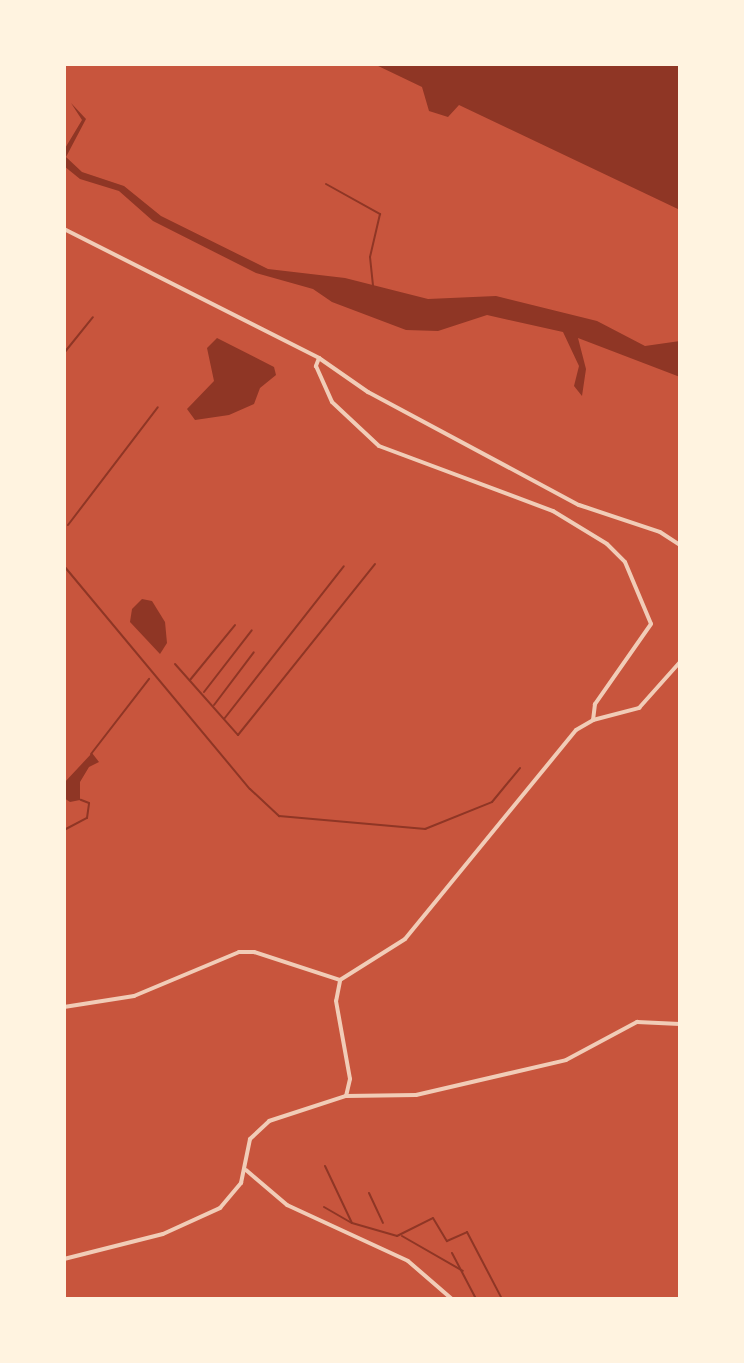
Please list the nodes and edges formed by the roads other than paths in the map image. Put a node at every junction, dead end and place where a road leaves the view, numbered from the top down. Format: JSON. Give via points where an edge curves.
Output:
{"nodes":[{"id":1,"x":64,"y":229,"type":"edge"},
{"id":2,"x":319,"y":358,"type":"junction"},
{"id":3,"x":680,"y":545,"type":"edge"},
{"id":4,"x":680,"y":662,"type":"edge"},
{"id":5,"x":593,"y":720,"type":"junction"},
{"id":6,"x":340,"y":980,"type":"junction"},
{"id":7,"x":64,"y":1007,"type":"edge"},
{"id":8,"x":680,"y":1024,"type":"edge"},
{"id":9,"x":346,"y":1096,"type":"junction"},
{"id":10,"x":246,"y":1170,"type":"junction"},
{"id":11,"x":64,"y":1259,"type":"edge"},
{"id":12,"x":452,"y":1299,"type":"edge"}],
"edges":[{"from":1,"to":2,"type":"street"},
{"from":2,"to":3,"type":"street","via":[[368,392],[579,505],[660,532]]},
{"from":2,"to":5,"type":"street","via":[[316,366],[332,402],[367,438],[408,459],[534,502],[598,538],[625,562],[650,614],[650,628],[595,704]]},
{"from":4,"to":5,"type":"street","via":[[639,708]]},
{"from":5,"to":6,"type":"street","via":[[568,738],[405,939]]},
{"from":6,"to":7,"type":"street","via":[[254,952],[239,952],[134,996]]},
{"from":6,"to":9,"type":"street","via":[[336,1001],[350,1079]]},
{"from":8,"to":9,"type":"street","via":[[637,1022],[581,1055],[416,1095]]},
{"from":9,"to":10,"type":"street","via":[[269,1121],[250,1139]]},
{"from":10,"to":11,"type":"street","via":[[229,1201],[204,1217],[163,1234]]},
{"from":10,"to":12,"type":"street","via":[[287,1205],[408,1261]]}]}
